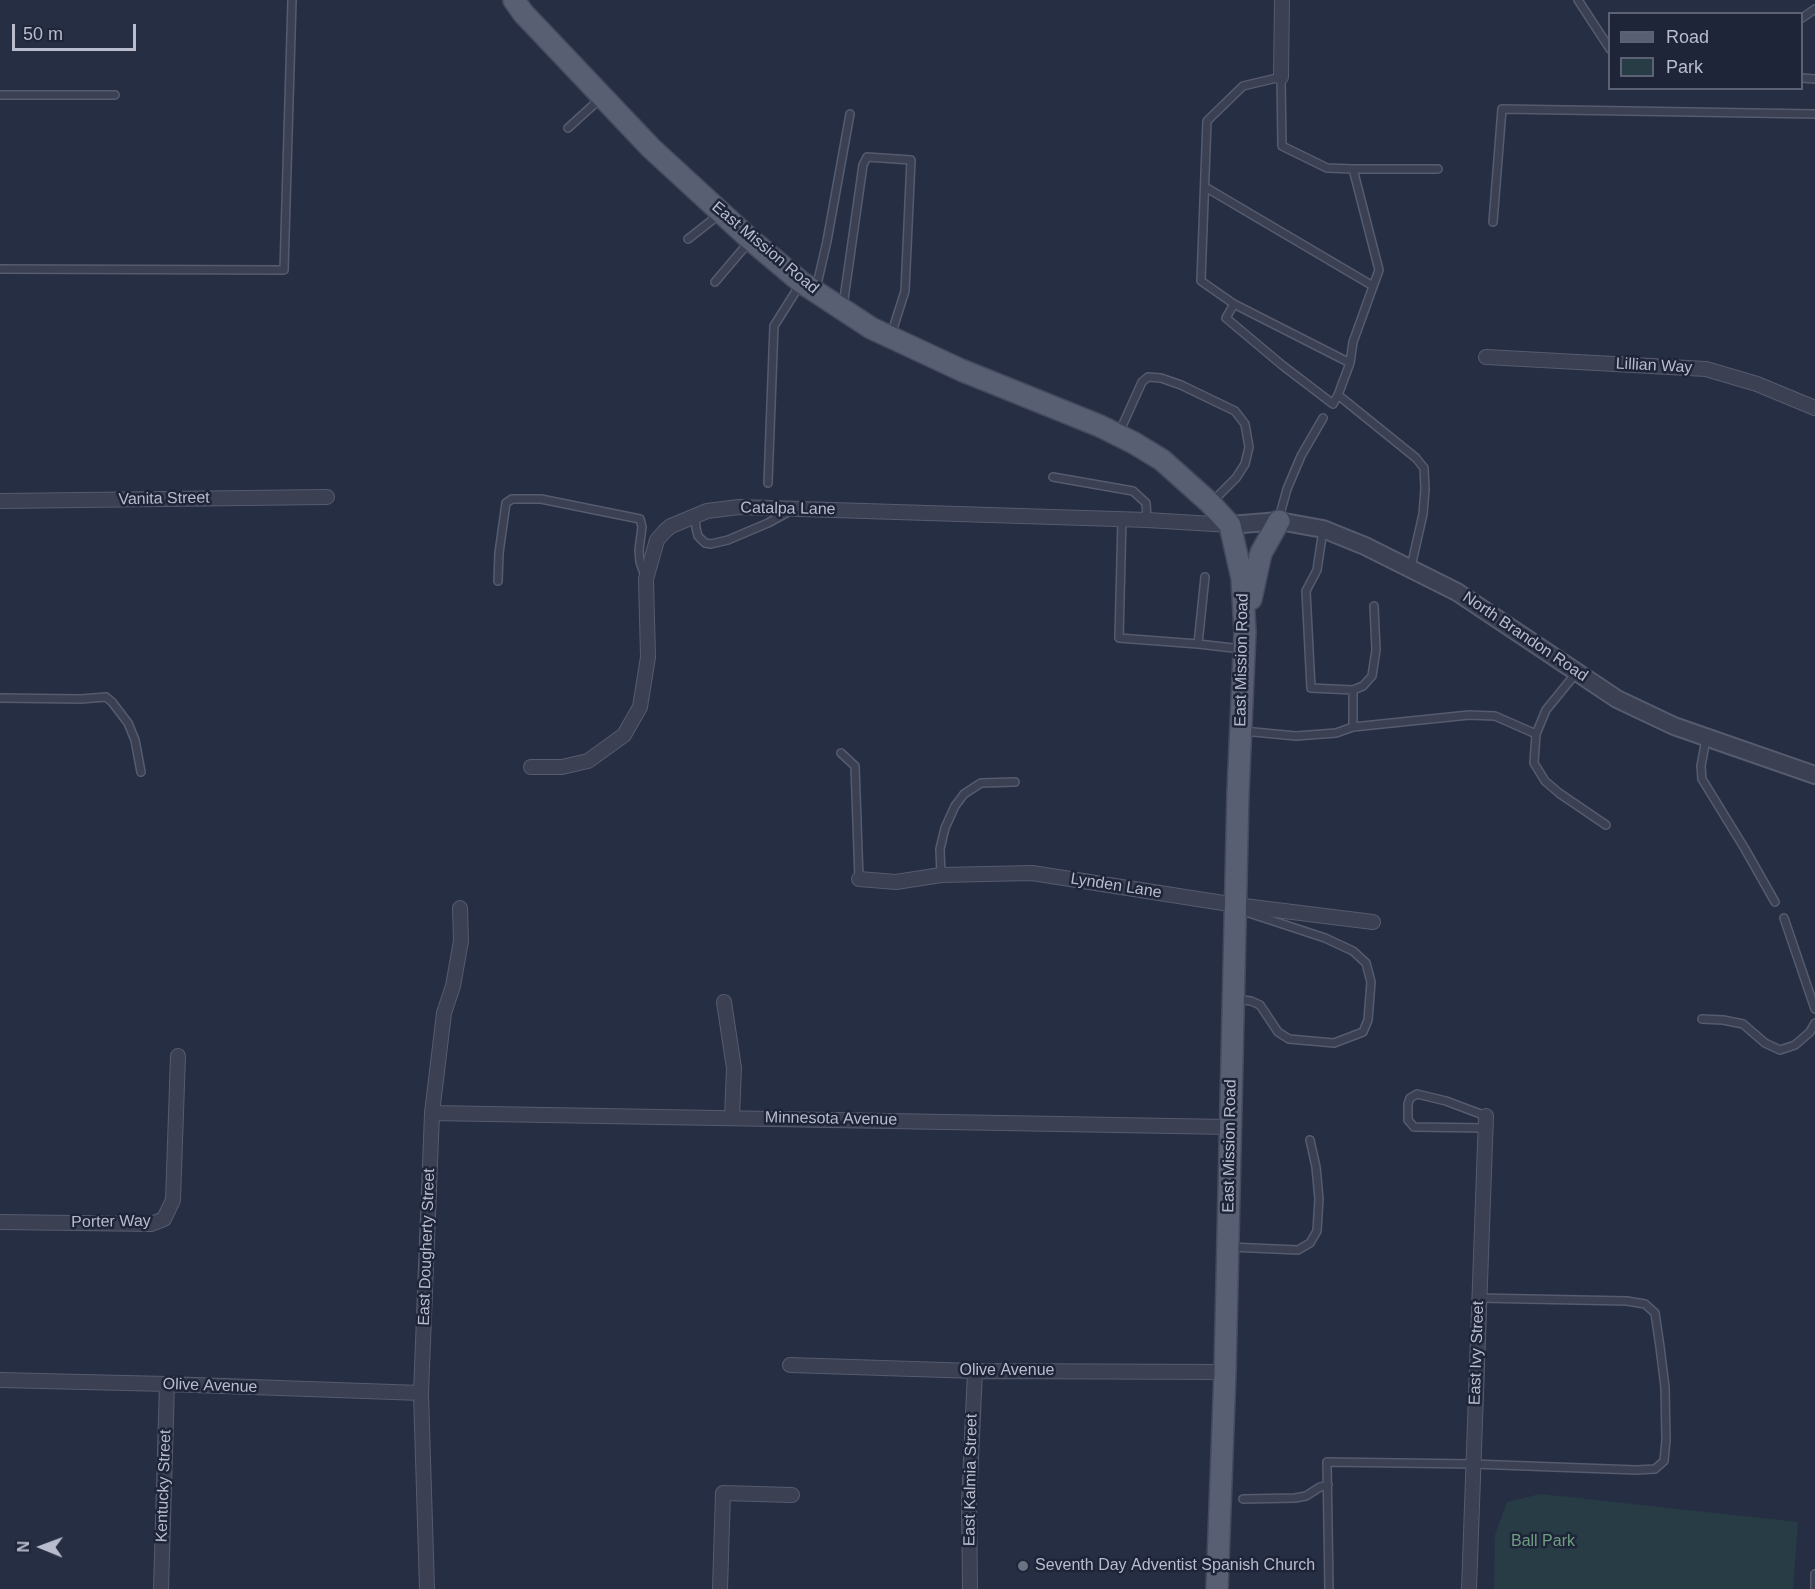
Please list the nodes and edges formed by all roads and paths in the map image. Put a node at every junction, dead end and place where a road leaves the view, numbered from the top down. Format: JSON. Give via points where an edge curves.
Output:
{"nodes":[{"id":1,"x":292,"y":0,"type":"edge"},
{"id":2,"x":514,"y":0,"type":"edge"},
{"id":3,"x":1282,"y":0,"type":"edge"},
{"id":4,"x":1578,"y":0,"type":"edge"},
{"id":5,"x":1608,"y":47,"type":"edge"},
{"id":6,"x":1281,"y":77,"type":"junction"},
{"id":7,"x":0,"y":95,"type":"edge"},
{"id":8,"x":116,"y":95,"type":"dead end"},
{"id":9,"x":603,"y":97,"type":"junction"},
{"id":10,"x":850,"y":114,"type":"dead end"},
{"id":11,"x":1815,"y":114,"type":"edge"},
{"id":12,"x":568,"y":128,"type":"dead end"},
{"id":13,"x":1353,"y":169,"type":"junction"},
{"id":14,"x":1438,"y":169,"type":"dead end"},
{"id":15,"x":1205,"y":187,"type":"junction"},
{"id":16,"x":722,"y":213,"type":"junction"},
{"id":17,"x":1493,"y":222,"type":"dead end"},
{"id":18,"x":688,"y":239,"type":"dead end"},
{"id":19,"x":751,"y":240,"type":"junction"},
{"id":20,"x":0,"y":269,"type":"edge"},
{"id":21,"x":715,"y":282,"type":"dead end"},
{"id":22,"x":1373,"y":286,"type":"junction"},
{"id":23,"x":809,"y":287,"type":"junction"},
{"id":24,"x":1234,"y":304,"type":"junction"},
{"id":25,"x":843,"y":309,"type":"junction"},
{"id":26,"x":891,"y":337,"type":"junction"},
{"id":27,"x":1486,"y":357,"type":"dead end"},
{"id":28,"x":1350,"y":363,"type":"junction"},
{"id":29,"x":1338,"y":395,"type":"junction"},
{"id":30,"x":1815,"y":408,"type":"edge"},
{"id":31,"x":1323,"y":418,"type":"dead end"},
{"id":32,"x":1118,"y":435,"type":"junction"},
{"id":33,"x":1053,"y":477,"type":"dead end"},
{"id":34,"x":768,"y":483,"type":"dead end"},
{"id":35,"x":327,"y":497,"type":"dead end"},
{"id":36,"x":0,"y":501,"type":"edge"},
{"id":37,"x":1210,"y":503,"type":"junction"},
{"id":38,"x":795,"y":508,"type":"junction"},
{"id":39,"x":695,"y":516,"type":"junction"},
{"id":40,"x":1122,"y":519,"type":"junction"},
{"id":41,"x":1147,"y":520,"type":"junction"},
{"id":42,"x":1279,"y":521,"type":"junction"},
{"id":43,"x":1230,"y":525,"type":"junction"},
{"id":44,"x":1323,"y":529,"type":"junction"},
{"id":45,"x":1411,"y":569,"type":"junction"},
{"id":46,"x":1205,"y":577,"type":"dead end"},
{"id":47,"x":646,"y":579,"type":"junction"},
{"id":48,"x":498,"y":581,"type":"dead end"},
{"id":49,"x":1374,"y":606,"type":"dead end"},
{"id":50,"x":1245,"y":641,"type":"junction"},
{"id":51,"x":1198,"y":644,"type":"junction"},
{"id":52,"x":1577,"y":672,"type":"junction"},
{"id":53,"x":1353,"y":690,"type":"junction"},
{"id":54,"x":0,"y":698,"type":"edge"},
{"id":55,"x":1353,"y":727,"type":"junction"},
{"id":56,"x":1240,"y":731,"type":"junction"},
{"id":57,"x":1536,"y":735,"type":"junction"},
{"id":58,"x":1706,"y":736,"type":"junction"},
{"id":59,"x":841,"y":753,"type":"dead end"},
{"id":60,"x":531,"y":767,"type":"dead end"},
{"id":61,"x":141,"y":772,"type":"dead end"},
{"id":62,"x":1815,"y":775,"type":"edge"},
{"id":63,"x":1015,"y":782,"type":"dead end"},
{"id":64,"x":1606,"y":825,"type":"dead end"},
{"id":65,"x":941,"y":875,"type":"junction"},
{"id":66,"x":859,"y":879,"type":"joint"},
{"id":67,"x":1775,"y":902,"type":"dead end"},
{"id":68,"x":460,"y":908,"type":"dead end"},
{"id":69,"x":1236,"y":908,"type":"junction"},
{"id":70,"x":1784,"y":918,"type":"dead end"},
{"id":71,"x":1373,"y":922,"type":"dead end"},
{"id":72,"x":1234,"y":999,"type":"junction"},
{"id":73,"x":724,"y":1002,"type":"dead end"},
{"id":74,"x":1815,"y":1009,"type":"edge"},
{"id":75,"x":1702,"y":1019,"type":"dead end"},
{"id":76,"x":1815,"y":1023,"type":"edge"},
{"id":77,"x":178,"y":1056,"type":"dead end"},
{"id":78,"x":432,"y":1113,"type":"junction"},
{"id":79,"x":732,"y":1117,"type":"junction"},
{"id":80,"x":1486,"y":1122,"type":"junction"},
{"id":81,"x":1230,"y":1127,"type":"junction"},
{"id":82,"x":1310,"y":1140,"type":"dead end"},
{"id":83,"x":0,"y":1222,"type":"edge"},
{"id":84,"x":1227,"y":1247,"type":"junction"},
{"id":85,"x":1479,"y":1298,"type":"junction"},
{"id":86,"x":790,"y":1365,"type":"dead end"},
{"id":87,"x":975,"y":1371,"type":"junction"},
{"id":88,"x":1225,"y":1372,"type":"junction"},
{"id":89,"x":0,"y":1380,"type":"edge"},
{"id":90,"x":167,"y":1384,"type":"junction"},
{"id":91,"x":421,"y":1393,"type":"junction"},
{"id":92,"x":1473,"y":1464,"type":"junction"},
{"id":93,"x":1328,"y":1485,"type":"junction"},
{"id":94,"x":792,"y":1495,"type":"dead end"},
{"id":95,"x":1244,"y":1499,"type":"dead end"},
{"id":96,"x":1815,"y":1574,"type":"edge"},
{"id":97,"x":161,"y":1589,"type":"edge"},
{"id":98,"x":427,"y":1589,"type":"edge"},
{"id":99,"x":720,"y":1589,"type":"edge"},
{"id":100,"x":970,"y":1589,"type":"edge"},
{"id":101,"x":1217,"y":1589,"type":"edge"},
{"id":102,"x":1329,"y":1589,"type":"edge"},
{"id":103,"x":1469,"y":1589,"type":"edge"},
{"id":104,"x":1815,"y":1589,"type":"edge"}],
"edges":[{"from":1,"to":20,"type":"lane","via":[[284,270]]},
{"from":2,"to":9,"type":"main road","name":"East Mission Road"},
{"from":3,"to":6,"type":"street"},
{"from":4,"to":5,"type":"lane"},
{"from":6,"to":13,"type":"lane","via":[[1282,146],[1327,168]]},
{"from":6,"to":15,"type":"lane","via":[[1243,86],[1207,121]]},
{"from":7,"to":8,"type":"lane"},
{"from":9,"to":12,"type":"lane"},
{"from":9,"to":16,"type":"main road","name":"East Mission Road"},
{"from":10,"to":23,"type":"lane","via":[[827,241]]},
{"from":11,"to":17,"type":"lane","via":[[1502,109]]},
{"from":13,"to":14,"type":"lane"},
{"from":13,"to":22,"type":"lane","via":[[1380,270]]},
{"from":15,"to":22,"type":"lane"},
{"from":15,"to":24,"type":"lane","via":[[1201,281]]},
{"from":16,"to":18,"type":"lane"},
{"from":16,"to":19,"type":"main road","name":"East Mission Road"},
{"from":19,"to":21,"type":"lane"},
{"from":19,"to":23,"type":"main road","name":"East Mission Road"},
{"from":22,"to":28,"type":"lane","via":[[1353,342]]},
{"from":23,"to":25,"type":"main road","name":"East Mission Road"},
{"from":23,"to":34,"type":"lane","via":[[774,326]]},
{"from":24,"to":28,"type":"lane"},
{"from":24,"to":29,"type":"lane","via":[[1226,318],[1333,404]]},
{"from":25,"to":26,"type":"main road","name":"East Mission Road"},
{"from":25,"to":26,"type":"lane","via":[[863,165],[867,157],[911,160],[904,291]]},
{"from":26,"to":32,"type":"main road","name":"East Mission Road"},
{"from":27,"to":30,"type":"street","name":"Lillian Way","via":[[1706,369],[1757,384]]},
{"from":28,"to":29,"type":"lane"},
{"from":29,"to":45,"type":"lane","via":[[1424,468],[1423,514]]},
{"from":31,"to":42,"type":"lane","via":[[1301,456]]},
{"from":32,"to":37,"type":"main road","name":"East Mission Road","via":[[1162,460]]},
{"from":32,"to":37,"type":"lane","via":[[1142,382],[1149,377],[1181,384],[1234,411],[1245,424],[1249,447],[1245,464]]},
{"from":33,"to":41,"type":"lane","via":[[1133,491],[1146,502]]},
{"from":35,"to":36,"type":"street","name":"Vanita Street"},
{"from":37,"to":43,"type":"main road","name":"East Mission Road"},
{"from":38,"to":39,"type":"street","name":"Catalpa Lane","via":[[739,507]]},
{"from":38,"to":39,"type":"lane","via":[[768,523],[711,544],[698,536]]},
{"from":38,"to":40,"type":"street","name":"Catalpa Lane"},
{"from":39,"to":47,"type":"street","name":"Catalpa Lane","via":[[671,526],[657,540]]},
{"from":40,"to":41,"type":"street","name":"Catalpa Lane"},
{"from":40,"to":51,"type":"lane","via":[[1119,638]]},
{"from":41,"to":43,"type":"street","name":"Catalpa Lane"},
{"from":42,"to":43,"type":"street","name":"North Brandon Road"},
{"from":42,"to":44,"type":"street","name":"North Brandon Road"},
{"from":42,"to":50,"type":"main road","via":[[1261,553]]},
{"from":43,"to":50,"type":"main road","name":"East Mission Road","via":[[1242,579]]},
{"from":44,"to":45,"type":"street","name":"North Brandon Road"},
{"from":44,"to":53,"type":"lane","via":[[1317,570],[1306,591],[1311,688]]},
{"from":45,"to":52,"type":"street","name":"North Brandon Road","via":[[1457,592]]},
{"from":46,"to":51,"type":"lane"},
{"from":47,"to":48,"type":"lane","via":[[640,562],[640,519],[542,499],[512,499],[506,503]]},
{"from":47,"to":60,"type":"street","name":"Catalpa Lane","via":[[648,657],[640,707],[624,735],[588,761],[562,767]]},
{"from":49,"to":53,"type":"lane","via":[[1376,650],[1372,676]]},
{"from":50,"to":51,"type":"lane"},
{"from":50,"to":56,"type":"main road","name":"East Mission Road"},
{"from":52,"to":57,"type":"lane","via":[[1546,710]]},
{"from":52,"to":58,"type":"street","name":"North Brandon Road","via":[[1617,699],[1674,726]]},
{"from":53,"to":55,"type":"lane"},
{"from":54,"to":61,"type":"lane","via":[[106,697],[128,723]]},
{"from":55,"to":56,"type":"lane","via":[[1336,733],[1296,736]]},
{"from":55,"to":57,"type":"lane","via":[[1495,716]]},
{"from":56,"to":69,"type":"main road","name":"East Mission Road"},
{"from":57,"to":64,"type":"lane","via":[[1534,763],[1545,781]]},
{"from":58,"to":62,"type":"street","name":"North Brandon Road"},
{"from":58,"to":67,"type":"lane","via":[[1702,779]]},
{"from":59,"to":66,"type":"lane","via":[[855,766]]},
{"from":63,"to":65,"type":"lane","via":[[981,783],[954,806],[940,849]]},
{"from":65,"to":66,"type":"street","name":"Lynden Lane","via":[[896,882]]},
{"from":65,"to":69,"type":"street","name":"Lynden Lane","via":[[1032,873]]},
{"from":68,"to":78,"type":"street","name":"East Dougherty Street","via":[[461,941],[444,1013]]},
{"from":69,"to":71,"type":"street","name":"Lynden Lane"},
{"from":69,"to":72,"type":"main road","name":"East Mission Road"},
{"from":69,"to":72,"type":"lane","via":[[1353,951],[1366,963],[1371,982],[1368,1020],[1363,1032],[1334,1043],[1289,1039],[1278,1032],[1260,1005]]},
{"from":70,"to":74,"type":"lane"},
{"from":72,"to":81,"type":"main road","name":"East Mission Road"},
{"from":73,"to":79,"type":"street","via":[[734,1068]]},
{"from":75,"to":76,"type":"lane","via":[[1743,1024],[1780,1050],[1795,1045]]},
{"from":77,"to":83,"type":"street","name":"Porter Way","via":[[173,1200],[164,1219],[151,1224]]},
{"from":78,"to":79,"type":"street","name":"Minnesota Avenue"},
{"from":78,"to":91,"type":"street","name":"East Dougherty Street"},
{"from":79,"to":81,"type":"street","name":"Minnesota Avenue"},
{"from":80,"to":80,"type":"lane","via":[[1446,1101],[1417,1094],[1408,1104],[1408,1120],[1414,1127]]},
{"from":80,"to":85,"type":"street","name":"East Ivy Street"},
{"from":81,"to":84,"type":"main road","name":"East Mission Road"},
{"from":82,"to":84,"type":"lane","via":[[1319,1199],[1317,1231],[1310,1243],[1298,1250]]},
{"from":84,"to":88,"type":"main road","name":"East Mission Road"},
{"from":85,"to":92,"type":"street","name":"East Ivy Street"},
{"from":85,"to":92,"type":"lane","via":[[1644,1304],[1655,1313],[1665,1387],[1666,1440],[1664,1461],[1655,1469]]},
{"from":86,"to":87,"type":"street","name":"Olive Avenue"},
{"from":87,"to":88,"type":"street","name":"Olive Avenue"},
{"from":87,"to":100,"type":"street","name":"East Kalmia Street"},
{"from":88,"to":101,"type":"main road","name":"East Mission Road"},
{"from":89,"to":90,"type":"street","name":"Olive Avenue"},
{"from":90,"to":91,"type":"street","name":"Olive Avenue"},
{"from":90,"to":97,"type":"street","name":"Kentucky Street"},
{"from":91,"to":98,"type":"street","name":"East Dougherty Street"},
{"from":92,"to":93,"type":"lane","via":[[1327,1462]]},
{"from":92,"to":103,"type":"street","name":"East Ivy Street"},
{"from":93,"to":95,"type":"lane","via":[[1306,1496]]},
{"from":93,"to":102,"type":"lane"},
{"from":94,"to":99,"type":"street","via":[[723,1493]]},
{"from":96,"to":104,"type":"lane"}]}
